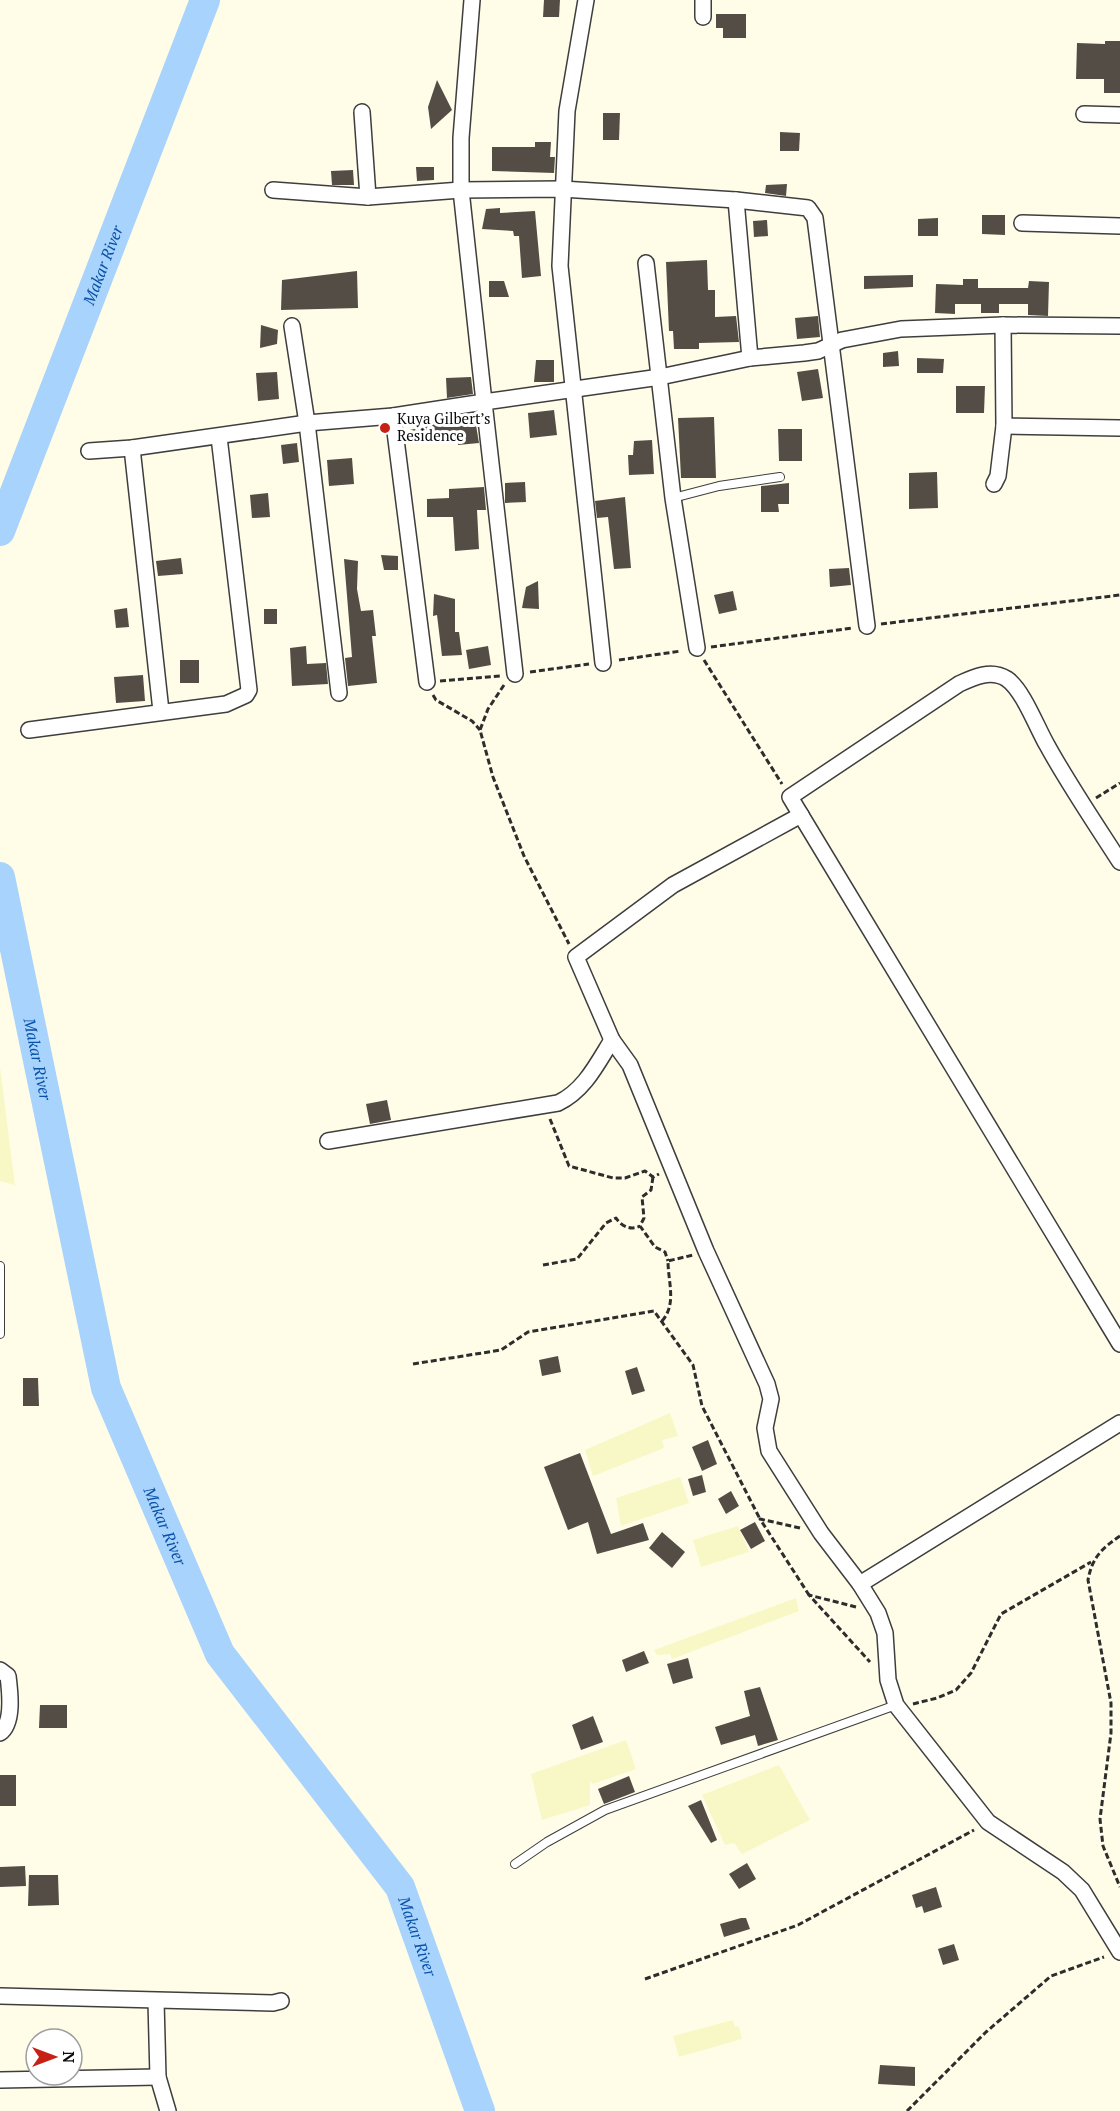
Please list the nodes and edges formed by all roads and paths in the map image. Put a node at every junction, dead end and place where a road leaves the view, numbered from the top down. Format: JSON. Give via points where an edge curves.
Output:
{"nodes":[{"id":1,"x":472,"y":0,"type":"edge"},
{"id":2,"x":586,"y":0,"type":"edge"},
{"id":3,"x":704,"y":0,"type":"edge"},
{"id":4,"x":703,"y":17,"type":"dead end"},
{"id":5,"x":362,"y":112,"type":"dead end"},
{"id":6,"x":1084,"y":114,"type":"dead end"},
{"id":7,"x":1120,"y":115,"type":"edge"},
{"id":8,"x":562,"y":189,"type":"junction"},
{"id":9,"x":273,"y":190,"type":"dead end"},
{"id":10,"x":461,"y":190,"type":"junction"},
{"id":11,"x":368,"y":197,"type":"junction"},
{"id":12,"x":736,"y":200,"type":"junction"},
{"id":13,"x":1022,"y":223,"type":"dead end"},
{"id":14,"x":1120,"y":226,"type":"edge"},
{"id":15,"x":646,"y":263,"type":"dead end"},
{"id":16,"x":1003,"y":325,"type":"junction"},
{"id":17,"x":291,"y":326,"type":"dead end"},
{"id":18,"x":1120,"y":326,"type":"edge"},
{"id":19,"x":830,"y":345,"type":"junction"},
{"id":20,"x":750,"y":358,"type":"junction"},
{"id":21,"x":660,"y":376,"type":"junction"},
{"id":22,"x":572,"y":391,"type":"junction"},
{"id":23,"x":484,"y":402,"type":"junction"},
{"id":24,"x":393,"y":416,"type":"junction"},
{"id":25,"x":307,"y":423,"type":"junction"},
{"id":26,"x":1005,"y":426,"type":"junction"},
{"id":27,"x":1120,"y":428,"type":"edge"},
{"id":28,"x":219,"y":436,"type":"junction"},
{"id":29,"x":132,"y":448,"type":"junction"},
{"id":30,"x":89,"y":452,"type":"dead end"},
{"id":31,"x":780,"y":477,"type":"dead end"},
{"id":32,"x":993,"y":484,"type":"dead end"},
{"id":33,"x":674,"y":498,"type":"junction"},
{"id":34,"x":1120,"y":595,"type":"edge"},
{"id":35,"x":867,"y":626,"type":"junction"},
{"id":36,"x":697,"y":648,"type":"junction"},
{"id":37,"x":603,"y":663,"type":"junction"},
{"id":38,"x":515,"y":674,"type":"junction"},
{"id":39,"x":427,"y":682,"type":"junction"},
{"id":40,"x":339,"y":693,"type":"dead end"},
{"id":41,"x":161,"y":711,"type":"junction"},
{"id":42,"x":29,"y":730,"type":"dead end"},
{"id":43,"x":480,"y":730,"type":"junction"},
{"id":44,"x":1120,"y":783,"type":"edge"},
{"id":45,"x":790,"y":797,"type":"junction"},
{"id":46,"x":1084,"y":806,"type":"junction"},
{"id":47,"x":801,"y":815,"type":"junction"},
{"id":48,"x":1120,"y":862,"type":"edge"},
{"id":49,"x":576,"y":957,"type":"junction"},
{"id":50,"x":612,"y":1040,"type":"junction"},
{"id":51,"x":546,"y":1106,"type":"junction"},
{"id":52,"x":328,"y":1141,"type":"dead end"},
{"id":53,"x":672,"y":1168,"type":"junction"},
{"id":54,"x":653,"y":1177,"type":"junction"},
{"id":55,"x":640,"y":1226,"type":"junction"},
{"id":56,"x":706,"y":1251,"type":"junction"},
{"id":57,"x":668,"y":1261,"type":"junction"},
{"id":58,"x":543,"y":1265,"type":"dead end"},
{"id":59,"x":0,"y":1266,"type":"edge"},
{"id":60,"x":662,"y":1321,"type":"junction"},
{"id":61,"x":0,"y":1334,"type":"edge"},
{"id":62,"x":1120,"y":1344,"type":"edge"},
{"id":63,"x":412,"y":1364,"type":"dead end"},
{"id":64,"x":1120,"y":1423,"type":"edge"},
{"id":65,"x":760,"y":1519,"type":"junction"},
{"id":66,"x":821,"y":1533,"type":"junction"},
{"id":67,"x":1120,"y":1536,"type":"edge"},
{"id":68,"x":1091,"y":1562,"type":"junction"},
{"id":69,"x":860,"y":1584,"type":"junction"},
{"id":70,"x":809,"y":1594,"type":"junction"},
{"id":71,"x":878,"y":1613,"type":"junction"},
{"id":72,"x":0,"y":1670,"type":"edge"},
{"id":73,"x":888,"y":1680,"type":"junction"},
{"id":74,"x":896,"y":1705,"type":"junction"},
{"id":75,"x":0,"y":1733,"type":"edge"},
{"id":76,"x":988,"y":1822,"type":"junction"},
{"id":77,"x":515,"y":1864,"type":"dead end"},
{"id":78,"x":1120,"y":1887,"type":"edge"},
{"id":79,"x":1120,"y":1951,"type":"edge"},
{"id":80,"x":645,"y":1979,"type":"dead end"},
{"id":81,"x":0,"y":1996,"type":"edge"},
{"id":82,"x":156,"y":2001,"type":"junction"},
{"id":83,"x":280,"y":2001,"type":"dead end"},
{"id":84,"x":158,"y":2077,"type":"junction"},
{"id":85,"x":0,"y":2080,"type":"edge"},
{"id":86,"x":168,"y":2111,"type":"edge"},
{"id":87,"x":908,"y":2111,"type":"edge"}],
"edges":[{"from":1,"to":10,"type":"street","via":[[461,138]]},
{"from":2,"to":8,"type":"street","via":[[567,111]]},
{"from":3,"to":4,"type":"street"},
{"from":5,"to":11,"type":"street"},
{"from":6,"to":7,"type":"street"},
{"from":8,"to":10,"type":"street"},
{"from":8,"to":12,"type":"street"},
{"from":8,"to":22,"type":"street","via":[[560,266]]},
{"from":9,"to":11,"type":"street"},
{"from":10,"to":11,"type":"street"},
{"from":10,"to":23,"type":"street"},
{"from":12,"to":19,"type":"street","via":[[801,206],[813,212]]},
{"from":12,"to":20,"type":"street"},
{"from":13,"to":14,"type":"street"},
{"from":15,"to":21,"type":"street"},
{"from":16,"to":18,"type":"street"},
{"from":16,"to":19,"type":"street","via":[[901,329]]},
{"from":16,"to":26,"type":"street"},
{"from":17,"to":25,"type":"street"},
{"from":19,"to":20,"type":"street","via":[[811,352]]},
{"from":19,"to":35,"type":"street"},
{"from":20,"to":21,"type":"street"},
{"from":21,"to":22,"type":"street"},
{"from":21,"to":33,"type":"street"},
{"from":22,"to":23,"type":"street"},
{"from":22,"to":37,"type":"street"},
{"from":23,"to":24,"type":"street"},
{"from":23,"to":38,"type":"street"},
{"from":24,"to":25,"type":"street"},
{"from":24,"to":39,"type":"street"},
{"from":25,"to":28,"type":"street"},
{"from":25,"to":40,"type":"street"},
{"from":26,"to":27,"type":"street"},
{"from":26,"to":32,"type":"street","via":[[998,476]]},
{"from":28,"to":29,"type":"street"},
{"from":28,"to":41,"type":"street","via":[[249,690],[241,700],[226,704]]},
{"from":29,"to":30,"type":"street"},
{"from":29,"to":41,"type":"street"},
{"from":31,"to":33,"type":"lane","via":[[718,486]]},
{"from":33,"to":36,"type":"street"},
{"from":34,"to":35,"type":"path"},
{"from":35,"to":36,"type":"path"},
{"from":36,"to":37,"type":"path"},
{"from":36,"to":45,"type":"path"},
{"from":37,"to":38,"type":"path"},
{"from":38,"to":39,"type":"path"},
{"from":38,"to":43,"type":"path","via":[[501,687]]},
{"from":39,"to":43,"type":"path","via":[[436,700]]},
{"from":41,"to":42,"type":"street"},
{"from":43,"to":49,"type":"path","via":[[493,777],[524,856]]},
{"from":44,"to":46,"type":"path"},
{"from":45,"to":46,"type":"street","via":[[959,684],[978,675],[992,675],[1009,681],[1018,693]]},
{"from":45,"to":47,"type":"street"},
{"from":46,"to":48,"type":"street"},
{"from":47,"to":49,"type":"street","via":[[673,885]]},
{"from":47,"to":62,"type":"street"},
{"from":49,"to":50,"type":"street"},
{"from":50,"to":51,"type":"street","via":[[581,1087],[570,1097]]},
{"from":50,"to":53,"type":"street","via":[[630,1065]]},
{"from":51,"to":52,"type":"street"},
{"from":51,"to":54,"type":"path","via":[[569,1166],[613,1178],[645,1171]]},
{"from":53,"to":54,"type":"path"},
{"from":53,"to":56,"type":"street"},
{"from":54,"to":55,"type":"path","via":[[651,1190],[642,1197],[645,1218]]},
{"from":55,"to":57,"type":"path","via":[[655,1247],[665,1252]]},
{"from":55,"to":58,"type":"path","via":[[622,1226],[616,1218],[606,1223],[577,1259]]},
{"from":56,"to":57,"type":"path"},
{"from":56,"to":66,"type":"street","via":[[767,1384],[771,1399],[765,1428],[770,1451]]},
{"from":57,"to":60,"type":"path","via":[[672,1304]]},
{"from":59,"to":61,"type":"lane"},
{"from":60,"to":63,"type":"path","via":[[654,1311],[528,1332],[501,1350]]},
{"from":60,"to":65,"type":"path","via":[[693,1365],[702,1406]]},
{"from":64,"to":69,"type":"street"},
{"from":65,"to":66,"type":"path"},
{"from":65,"to":70,"type":"path"},
{"from":66,"to":69,"type":"street"},
{"from":67,"to":68,"type":"path"},
{"from":68,"to":74,"type":"path","via":[[1000,1614],[971,1673],[956,1690],[927,1701]]},
{"from":68,"to":78,"type":"path","via":[[1088,1580],[1112,1703],[1100,1819],[1103,1846]]},
{"from":69,"to":71,"type":"street"},
{"from":70,"to":71,"type":"path"},
{"from":70,"to":73,"type":"path"},
{"from":71,"to":73,"type":"street","via":[[885,1633]]},
{"from":72,"to":75,"type":"street","via":[[8,1676],[9,1721]]},
{"from":73,"to":74,"type":"street"},
{"from":74,"to":76,"type":"street"},
{"from":74,"to":77,"type":"lane","via":[[605,1810]]},
{"from":76,"to":79,"type":"street","via":[[1063,1872],[1082,1890]]},
{"from":76,"to":80,"type":"path","via":[[798,1925]]},
{"from":79,"to":87,"type":"path","via":[[1051,1976],[987,2032]]},
{"from":81,"to":82,"type":"street"},
{"from":82,"to":83,"type":"street"},
{"from":82,"to":84,"type":"street"},
{"from":84,"to":85,"type":"street"},
{"from":84,"to":86,"type":"street"}]}
